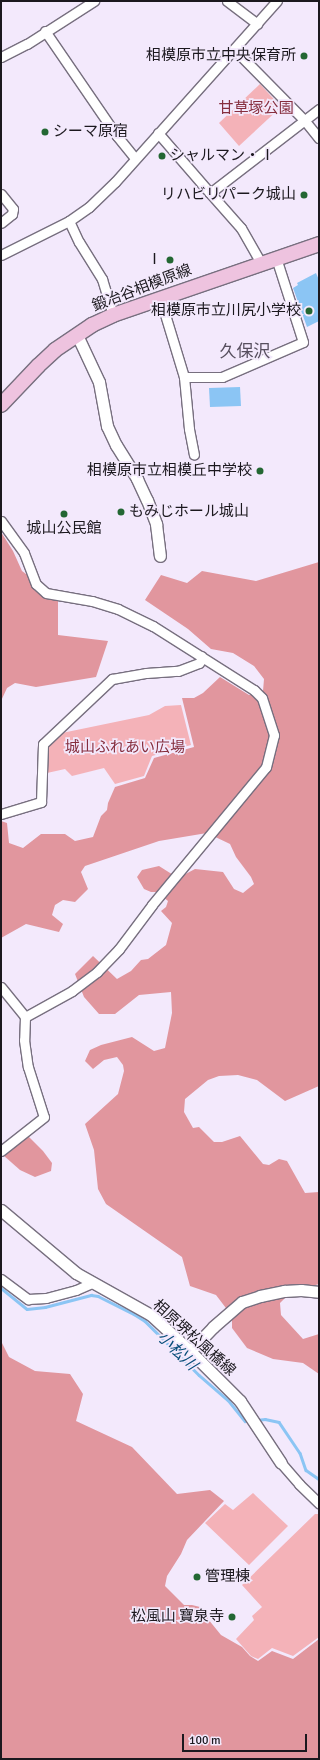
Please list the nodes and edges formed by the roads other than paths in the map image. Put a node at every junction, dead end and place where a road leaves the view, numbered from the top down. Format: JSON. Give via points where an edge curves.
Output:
{"nodes":[{"id":1,"x":94,"y":1,"type":"edge"},
{"id":2,"x":227,"y":1,"type":"edge"},
{"id":3,"x":277,"y":1,"type":"edge"},
{"id":4,"x":257,"y":24,"type":"junction"},
{"id":5,"x":45,"y":32,"type":"junction"},
{"id":6,"x":235,"y":50,"type":"junction"},
{"id":7,"x":1,"y":57,"type":"edge"},
{"id":8,"x":319,"y":109,"type":"edge"},
{"id":9,"x":305,"y":121,"type":"junction"},
{"id":10,"x":158,"y":133,"type":"junction"},
{"id":11,"x":319,"y":138,"type":"edge"},
{"id":12,"x":135,"y":158,"type":"junction"},
{"id":13,"x":210,"y":192,"type":"junction"},
{"id":14,"x":1,"y":194,"type":"edge"},
{"id":15,"x":69,"y":220,"type":"junction"},
{"id":16,"x":1,"y":223,"type":"edge"},
{"id":17,"x":319,"y":244,"type":"edge"},
{"id":18,"x":1,"y":255,"type":"edge"},
{"id":19,"x":276,"y":258,"type":"junction"},
{"id":20,"x":261,"y":263,"type":"junction"},
{"id":21,"x":160,"y":298,"type":"junction"},
{"id":22,"x":113,"y":315,"type":"junction"},
{"id":23,"x":77,"y":335,"type":"junction"},
{"id":24,"x":184,"y":378,"type":"junction"},
{"id":25,"x":1,"y":405,"type":"edge"},
{"id":26,"x":194,"y":455,"type":"dead end"},
{"id":27,"x":1,"y":521,"type":"edge"},
{"id":28,"x":160,"y":556,"type":"dead end"},
{"id":29,"x":201,"y":656,"type":"junction"},
{"id":30,"x":1,"y":814,"type":"edge"},
{"id":31,"x":1,"y":987,"type":"edge"},
{"id":32,"x":25,"y":1017,"type":"junction"},
{"id":33,"x":1,"y":1151,"type":"edge"},
{"id":34,"x":1,"y":1210,"type":"edge"},
{"id":35,"x":1,"y":1278,"type":"edge"},
{"id":36,"x":92,"y":1283,"type":"junction"},
{"id":37,"x":319,"y":1292,"type":"edge"},
{"id":38,"x":190,"y":1351,"type":"junction"},
{"id":39,"x":281,"y":1463,"type":"joint"},
{"id":40,"x":319,"y":1503,"type":"edge"}],
"edges":[{"from":1,"to":5,"type":"street"},
{"from":2,"to":4,"type":"street"},
{"from":3,"to":4,"type":"street"},
{"from":4,"to":6,"type":"street"},
{"from":5,"to":7,"type":"street"},
{"from":5,"to":12,"type":"street"},
{"from":6,"to":9,"type":"street"},
{"from":6,"to":10,"type":"street"},
{"from":8,"to":9,"type":"street"},
{"from":9,"to":11,"type":"street"},
{"from":9,"to":13,"type":"street"},
{"from":10,"to":12,"type":"street"},
{"from":10,"to":13,"type":"street"},
{"from":12,"to":15,"type":"street","via":[[89,207]]},
{"from":13,"to":20,"type":"street","via":[[241,228]]},
{"from":14,"to":16,"type":"street","via":[[13,209],[12,214]]},
{"from":15,"to":18,"type":"street"},
{"from":15,"to":22,"type":"street","via":[[79,242],[102,279]]},
{"from":17,"to":19,"type":"main road","name":"鍛冶谷相模原線"},
{"from":19,"to":20,"type":"main road","name":"鍛冶谷相模原線"},
{"from":19,"to":24,"type":"street","via":[[303,342],[222,377]]},
{"from":20,"to":21,"type":"main road","name":"鍛冶谷相模原線"},
{"from":21,"to":22,"type":"main road","name":"鍛冶谷相模原線"},
{"from":21,"to":24,"type":"street"},
{"from":22,"to":23,"type":"main road","name":"鍛冶谷相模原線"},
{"from":23,"to":25,"type":"main road","name":"鍛冶谷相模原線","via":[[38,366]]},
{"from":23,"to":28,"type":"street","via":[[99,382],[107,426],[147,500],[156,524]]},
{"from":24,"to":26,"type":"street"},
{"from":27,"to":29,"type":"street","via":[[24,553],[36,584],[46,592],[92,601],[134,615]]},
{"from":29,"to":30,"type":"street","via":[[202,660],[199,663],[178,671],[112,679],[42,744],[41,802]]},
{"from":29,"to":32,"type":"street","via":[[254,690],[262,698],[274,735],[266,767],[152,904],[119,949],[97,972],[72,991]]},
{"from":31,"to":32,"type":"street"},
{"from":32,"to":33,"type":"street","via":[[24,1040],[28,1067],[44,1117]]},
{"from":34,"to":36,"type":"street","name":"相原堺松風橋線","via":[[76,1273]]},
{"from":35,"to":36,"type":"street","via":[[28,1299],[46,1298]]},
{"from":36,"to":38,"type":"street","name":"相原堺松風橋線","via":[[151,1315]]},
{"from":37,"to":38,"type":"street","via":[[284,1291],[242,1302]]},
{"from":38,"to":39,"type":"street","name":"相原堺松風橋線","via":[[232,1392]]},
{"from":39,"to":40,"type":"street"}]}
